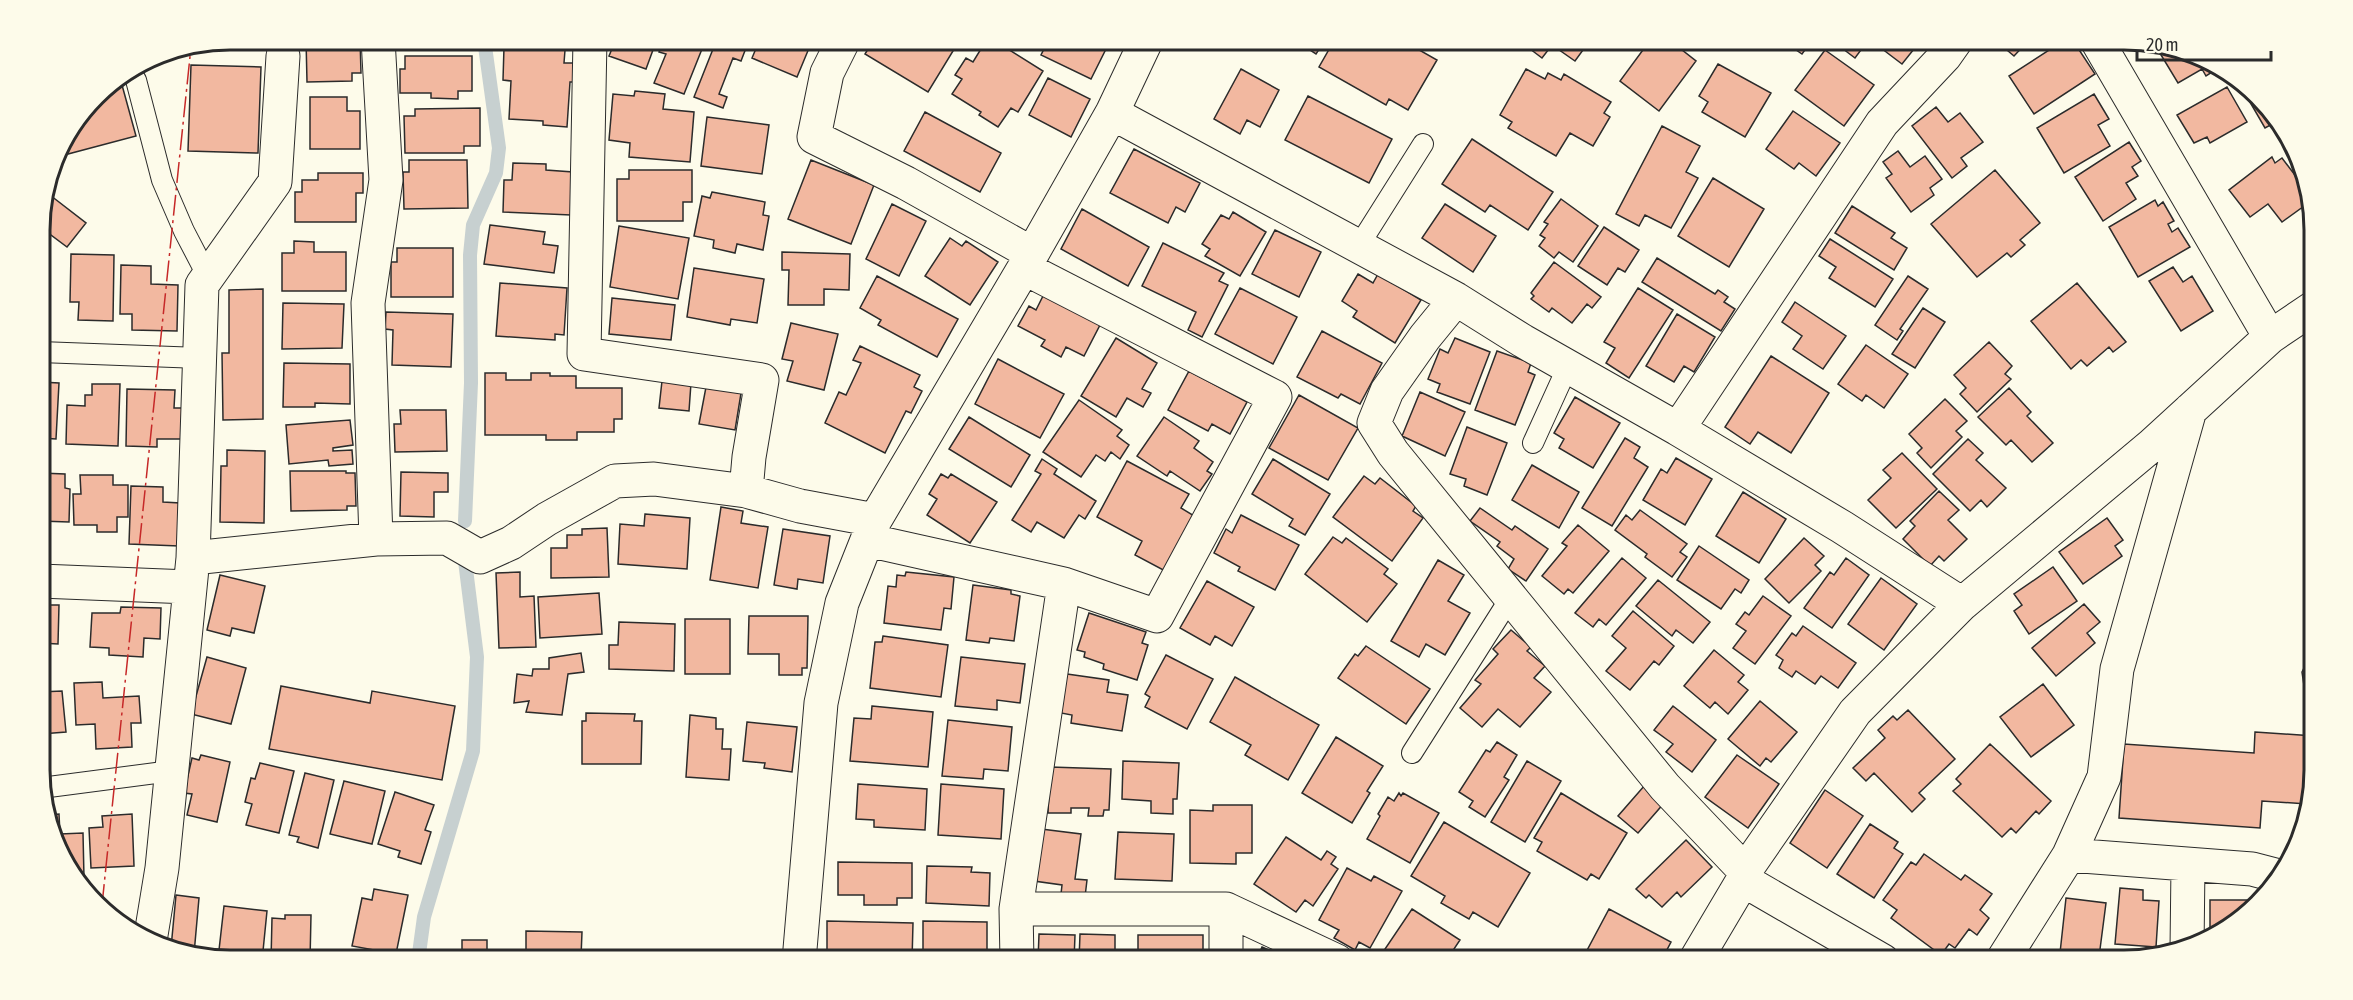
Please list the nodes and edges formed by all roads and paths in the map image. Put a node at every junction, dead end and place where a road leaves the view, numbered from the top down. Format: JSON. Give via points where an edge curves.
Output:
{"nodes":[{"id":1,"x":379,"y":50,"type":"edge"},
{"id":2,"x":590,"y":50,"type":"edge"},
{"id":3,"x":838,"y":50,"type":"edge"},
{"id":4,"x":1143,"y":50,"type":"edge"},
{"id":5,"x":1950,"y":50,"type":"edge"},
{"id":6,"x":2102,"y":50,"type":"edge"},
{"id":7,"x":283,"y":56,"type":"dead end"},
{"id":8,"x":136,"y":80,"type":"dead end"},
{"id":9,"x":1112,"y":113,"type":"junction"},
{"id":10,"x":1423,"y":144,"type":"dead end"},
{"id":11,"x":1358,"y":247,"type":"junction"},
{"id":12,"x":1027,"y":260,"type":"junction"},
{"id":13,"x":208,"y":277,"type":"junction"},
{"id":14,"x":1456,"y":299,"type":"junction"},
{"id":15,"x":2304,"y":314,"type":"edge"},
{"id":16,"x":2270,"y":337,"type":"junction"},
{"id":17,"x":50,"y":352,"type":"edge"},
{"id":18,"x":200,"y":357,"type":"junction"},
{"id":19,"x":1568,"y":366,"type":"junction"},
{"id":20,"x":2190,"y":408,"type":"junction"},
{"id":21,"x":1678,"y":429,"type":"junction"},
{"id":22,"x":1533,"y":443,"type":"dead end"},
{"id":23,"x":746,"y":491,"type":"junction"},
{"id":24,"x":871,"y":530,"type":"junction"},
{"id":25,"x":376,"y":539,"type":"junction"},
{"id":26,"x":191,"y":572,"type":"junction"},
{"id":27,"x":50,"y":580,"type":"edge"},
{"id":28,"x":1064,"y":584,"type":"junction"},
{"id":29,"x":1510,"y":597,"type":"junction"},
{"id":30,"x":1962,"y":604,"type":"junction"},
{"id":31,"x":1412,"y":753,"type":"dead end"},
{"id":32,"x":171,"y":771,"type":"junction"},
{"id":33,"x":51,"y":787,"type":"edge"},
{"id":34,"x":2069,"y":855,"type":"junction"},
{"id":35,"x":2188,"y":865,"type":"junction"},
{"id":36,"x":2270,"y":874,"type":"edge"},
{"id":37,"x":1744,"y":876,"type":"junction"},
{"id":38,"x":1016,"y":909,"type":"junction"},
{"id":39,"x":1226,"y":909,"type":"junction"},
{"id":40,"x":151,"y":932,"type":"edge"},
{"id":41,"x":2187,"y":939,"type":"edge"},
{"id":42,"x":800,"y":950,"type":"edge"},
{"id":43,"x":1017,"y":950,"type":"edge"},
{"id":44,"x":1226,"y":950,"type":"edge"},
{"id":45,"x":1314,"y":950,"type":"edge"},
{"id":46,"x":1701,"y":950,"type":"edge"},
{"id":47,"x":1865,"y":950,"type":"edge"},
{"id":48,"x":2008,"y":950,"type":"edge"}],
"edges":[{"from":1,"to":25,"type":"street","via":[[386,180],[368,303]]},
{"from":2,"to":23,"type":"street","via":[[584,354],[762,380]]},
{"from":3,"to":12,"type":"street","via":[[827,73],[814,137],[906,183]]},
{"from":4,"to":9,"type":"street"},
{"from":5,"to":21,"type":"street","via":[[1882,123]]},
{"from":6,"to":16,"type":"street"},
{"from":7,"to":13,"type":"street","via":[[276,182]]},
{"from":8,"to":13,"type":"lane","via":[[162,180]]},
{"from":9,"to":11,"type":"street"},
{"from":9,"to":12,"type":"street"},
{"from":10,"to":11,"type":"lane"},
{"from":11,"to":14,"type":"street"},
{"from":12,"to":24,"type":"street"},
{"from":12,"to":28,"type":"street","via":[[1275,397],[1157,616]]},
{"from":13,"to":18,"type":"street","via":[[202,285]]},
{"from":14,"to":19,"type":"street"},
{"from":14,"to":29,"type":"street","via":[[1387,391],[1374,423],[1393,453]]},
{"from":15,"to":16,"type":"street"},
{"from":16,"to":20,"type":"street"},
{"from":17,"to":18,"type":"lane"},
{"from":18,"to":26,"type":"street"},
{"from":19,"to":21,"type":"street"},
{"from":19,"to":22,"type":"lane"},
{"from":20,"to":30,"type":"street","via":[[2152,445]]},
{"from":20,"to":34,"type":"street","via":[[2117,669],[2104,777]]},
{"from":21,"to":30,"type":"street"},
{"from":23,"to":24,"type":"street"},
{"from":23,"to":25,"type":"street","via":[[654,480],[615,481],[511,543],[480,557],[447,537]]},
{"from":24,"to":28,"type":"street"},
{"from":24,"to":42,"type":"street","via":[[843,603],[820,703]]},
{"from":25,"to":26,"type":"street"},
{"from":26,"to":27,"type":"street"},
{"from":26,"to":32,"type":"street"},
{"from":28,"to":38,"type":"street"},
{"from":29,"to":31,"type":"lane"},
{"from":29,"to":37,"type":"street","via":[[1665,787]]},
{"from":30,"to":37,"type":"street","via":[[1855,712]]},
{"from":32,"to":33,"type":"lane"},
{"from":32,"to":40,"type":"street"},
{"from":34,"to":35,"type":"street"},
{"from":34,"to":48,"type":"street"},
{"from":35,"to":36,"type":"street"},
{"from":35,"to":41,"type":"street"},
{"from":37,"to":46,"type":"street"},
{"from":37,"to":47,"type":"street"},
{"from":38,"to":39,"type":"street"},
{"from":38,"to":43,"type":"street"},
{"from":39,"to":44,"type":"street"},
{"from":39,"to":45,"type":"street"}]}
